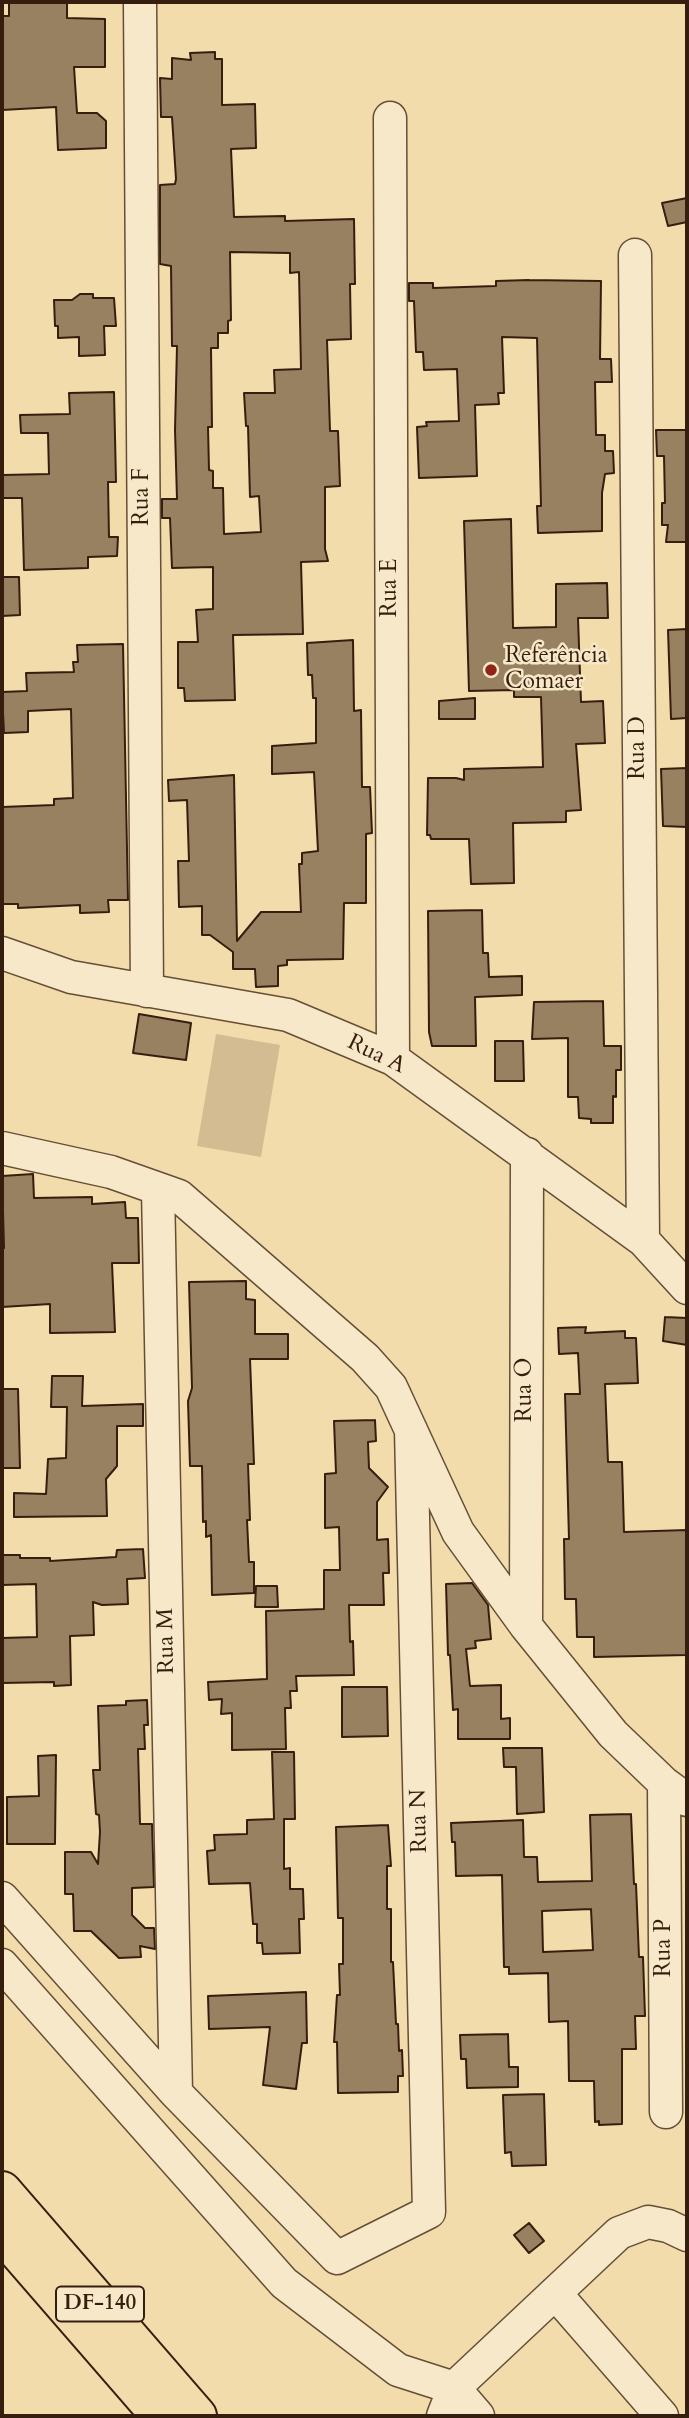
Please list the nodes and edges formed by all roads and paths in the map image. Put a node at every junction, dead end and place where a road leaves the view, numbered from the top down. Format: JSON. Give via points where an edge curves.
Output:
{"nodes":[{"id":1,"x":140,"y":2,"type":"edge"},
{"id":2,"x":390,"y":118,"type":"dead end"},
{"id":3,"x":635,"y":256,"type":"dead end"},
{"id":4,"x":2,"y":953,"type":"edge"},
{"id":5,"x":147,"y":991,"type":"junction"},
{"id":6,"x":393,"y":1059,"type":"junction"},
{"id":7,"x":2,"y":1148,"type":"edge"},
{"id":8,"x":527,"y":1154,"type":"junction"},
{"id":9,"x":158,"y":1189,"type":"junction"},
{"id":10,"x":643,"y":1240,"type":"junction"},
{"id":11,"x":687,"y":1288,"type":"edge"},
{"id":12,"x":411,"y":1430,"type":"junction"},
{"id":13,"x":526,"y":1626,"type":"junction"},
{"id":14,"x":676,"y":1792,"type":"edge"},
{"id":15,"x":2,"y":1898,"type":"edge"},
{"id":16,"x":2,"y":1965,"type":"edge"},
{"id":17,"x":176,"y":2093,"type":"junction"},
{"id":18,"x":666,"y":2112,"type":"dead end"},
{"id":19,"x":2,"y":2191,"type":"edge"},
{"id":20,"x":2,"y":2232,"type":"edge"},
{"id":21,"x":687,"y":2235,"type":"edge"},
{"id":22,"x":555,"y":2293,"type":"junction"},
{"id":23,"x":449,"y":2402,"type":"edge"},
{"id":24,"x":161,"y":2416,"type":"edge"},
{"id":25,"x":197,"y":2416,"type":"edge"},
{"id":26,"x":478,"y":2416,"type":"edge"},
{"id":27,"x":662,"y":2416,"type":"edge"}],
"edges":[{"from":1,"to":5,"type":"street","name":"Rua F"},
{"from":2,"to":6,"type":"street","name":"Rua E"},
{"from":3,"to":10,"type":"street","name":"Rua D"},
{"from":4,"to":5,"type":"street","name":"Rua A","via":[[71,977]]},
{"from":5,"to":6,"type":"street","name":"Rua A","via":[[288,1016]]},
{"from":6,"to":8,"type":"street","name":"Rua A"},
{"from":7,"to":9,"type":"street","via":[[111,1172]]},
{"from":8,"to":10,"type":"street","name":"Rua A"},
{"from":8,"to":13,"type":"street","name":"Rua O"},
{"from":9,"to":12,"type":"street","via":[[180,1196],[365,1358],[391,1387]]},
{"from":9,"to":17,"type":"street","name":"Rua M"},
{"from":10,"to":11,"type":"street","name":"Rua A"},
{"from":12,"to":13,"type":"street","via":[[458,1532]]},
{"from":12,"to":17,"type":"street","name":"Rua N","via":[[429,2212],[337,2258]]},
{"from":13,"to":14,"type":"street","via":[[613,1734]]},
{"from":14,"to":18,"type":"street","name":"Rua P"},
{"from":15,"to":17,"type":"street"},
{"from":16,"to":23,"type":"street","via":[[284,2283],[398,2370]]},
{"from":19,"to":25,"type":"main road","number":"DF-140"},
{"from":20,"to":24,"type":"main road","number":"DF-140"},
{"from":21,"to":22,"type":"street","via":[[648,2221],[619,2233]]},
{"from":22,"to":23,"type":"street"},
{"from":22,"to":27,"type":"street"},
{"from":23,"to":26,"type":"street"}]}
